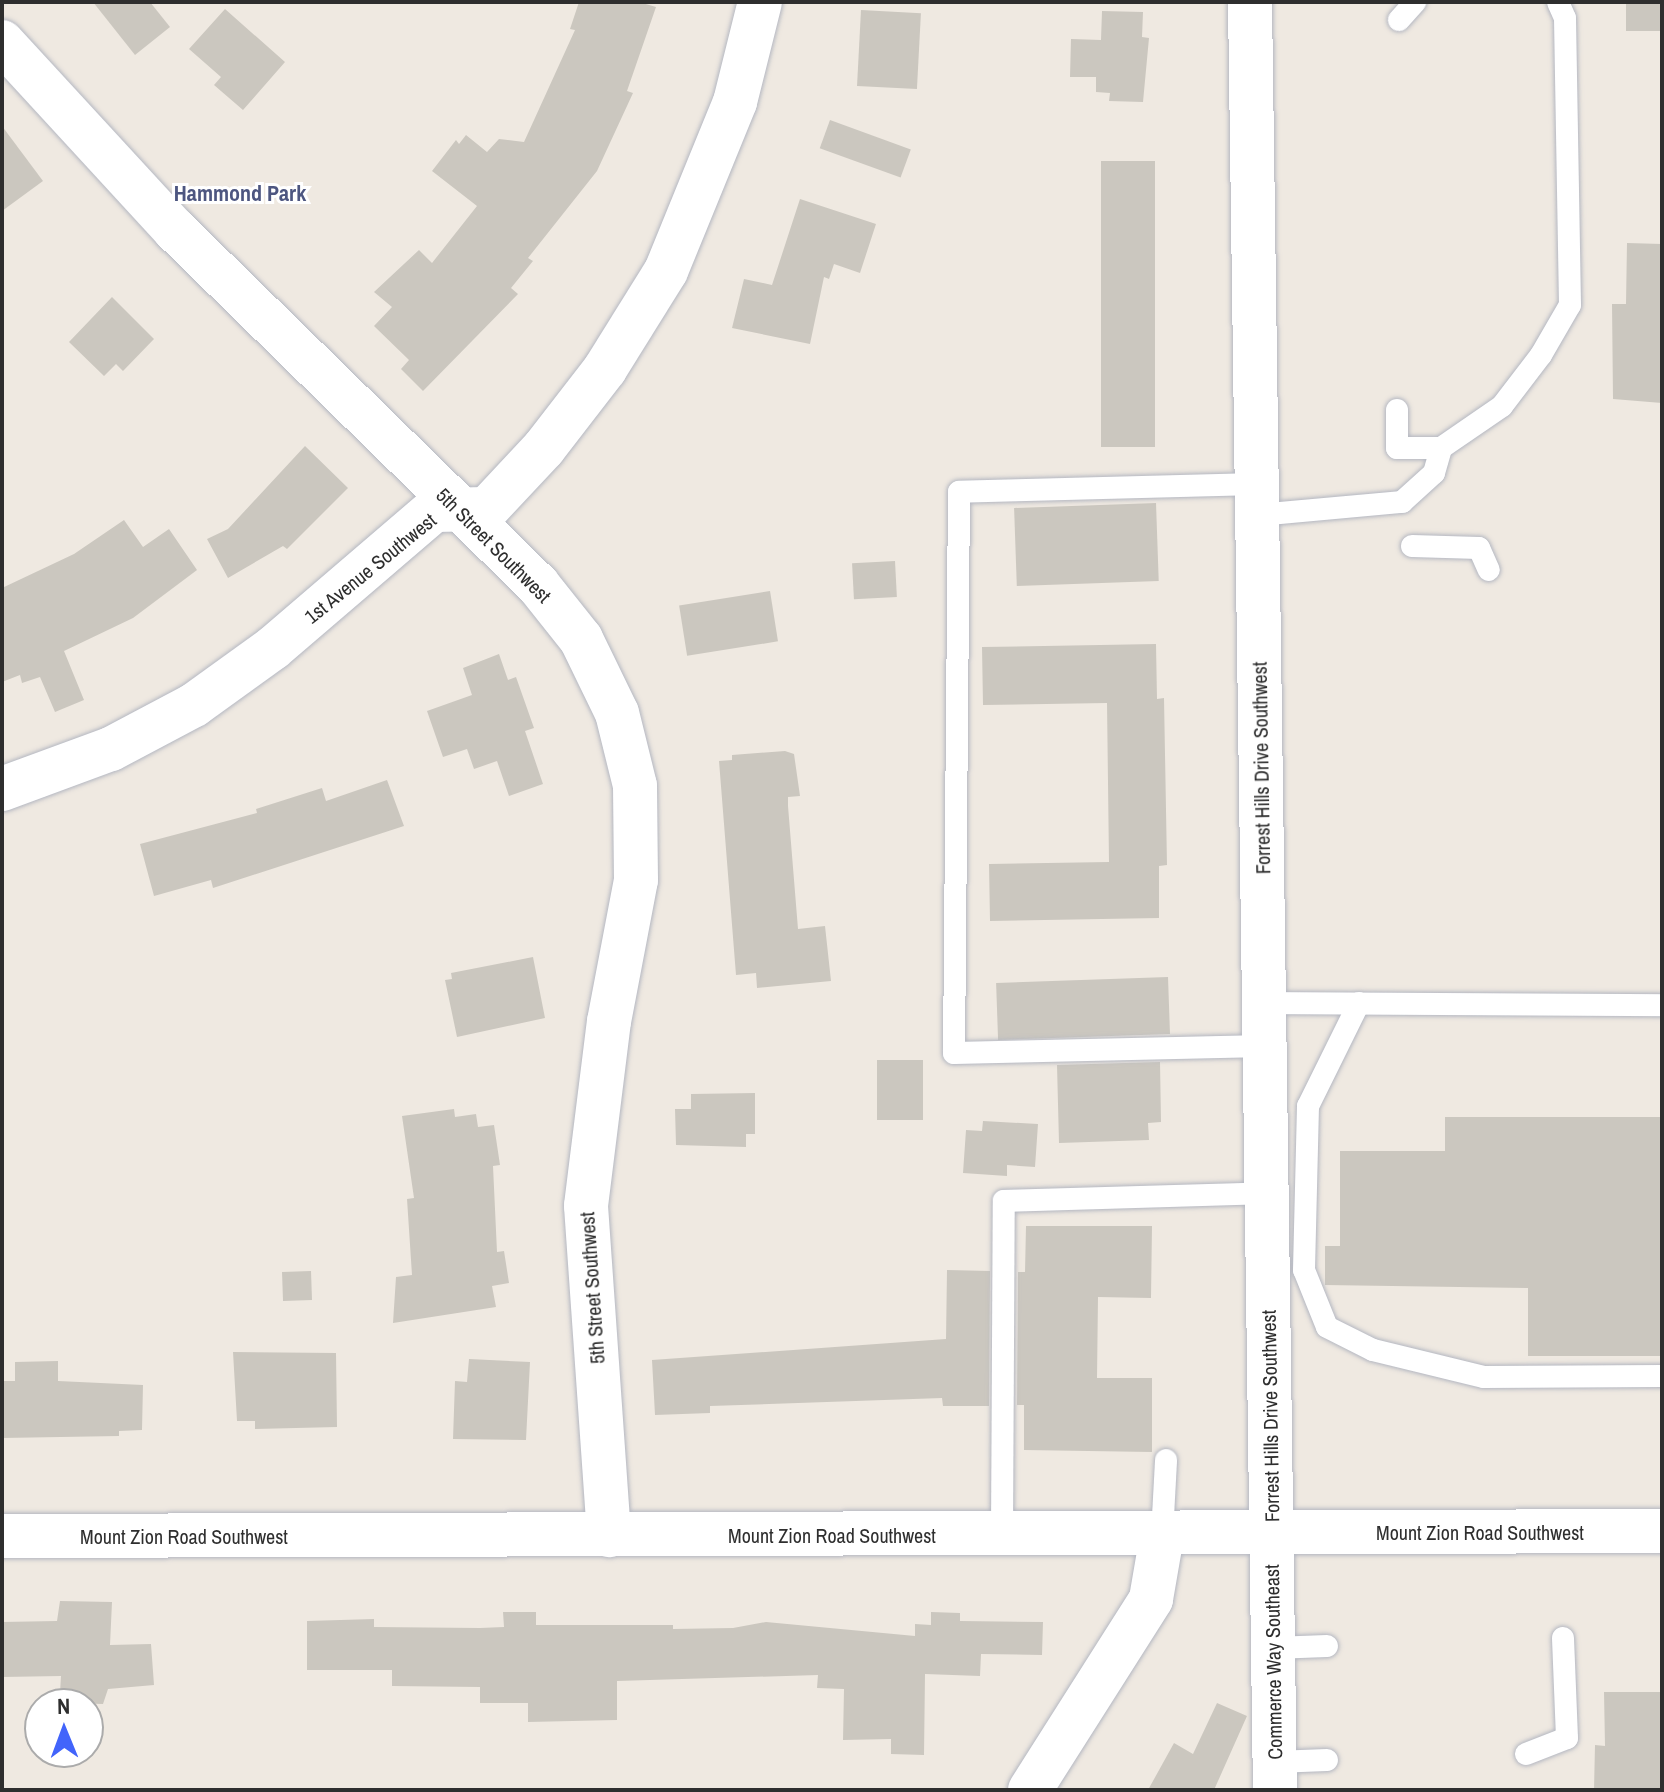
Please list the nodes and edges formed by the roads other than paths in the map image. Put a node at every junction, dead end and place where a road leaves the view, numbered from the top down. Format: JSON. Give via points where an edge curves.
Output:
{"nodes":[{"id":1,"x":760,"y":2,"type":"edge"},
{"id":2,"x":1250,"y":2,"type":"edge"},
{"id":3,"x":1415,"y":2,"type":"edge"},
{"id":4,"x":1558,"y":2,"type":"edge"},
{"id":5,"x":1399,"y":20,"type":"dead end"},
{"id":6,"x":2,"y":42,"type":"edge"},
{"id":7,"x":1397,"y":410,"type":"dead end"},
{"id":8,"x":1441,"y":448,"type":"junction"},
{"id":9,"x":1257,"y":500,"type":"junction"},
{"id":10,"x":461,"y":510,"type":"junction"},
{"id":11,"x":1412,"y":546,"type":"dead end"},
{"id":12,"x":1489,"y":570,"type":"dead end"},
{"id":13,"x":2,"y":789,"type":"edge"},
{"id":14,"x":1264,"y":1003,"type":"junction"},
{"id":15,"x":1359,"y":1003,"type":"junction"},
{"id":16,"x":1662,"y":1005,"type":"edge"},
{"id":17,"x":1265,"y":1046,"type":"junction"},
{"id":18,"x":1267,"y":1193,"type":"junction"},
{"id":19,"x":1662,"y":1376,"type":"edge"},
{"id":20,"x":1166,"y":1460,"type":"dead end"},
{"id":21,"x":1662,"y":1531,"type":"edge"},
{"id":22,"x":1271,"y":1533,"type":"junction"},
{"id":23,"x":1002,"y":1534,"type":"junction"},
{"id":24,"x":609,"y":1535,"type":"junction"},
{"id":25,"x":1162,"y":1535,"type":"junction"},
{"id":26,"x":2,"y":1536,"type":"edge"},
{"id":27,"x":1563,"y":1638,"type":"dead end"},
{"id":28,"x":1327,"y":1646,"type":"dead end"},
{"id":29,"x":1273,"y":1648,"type":"junction"},
{"id":30,"x":1526,"y":1754,"type":"dead end"},
{"id":31,"x":1327,"y":1760,"type":"dead end"},
{"id":32,"x":1275,"y":1776,"type":"edge"},
{"id":33,"x":1030,"y":1790,"type":"edge"}],
"edges":[{"from":1,"to":10,"type":"street","name":"1st Avenue Southwest","via":[[735,102],[666,271],[605,369],[544,448],[487,509]]},
{"from":2,"to":9,"type":"street","name":"Forrest Hills Drive Southwest"},
{"from":3,"to":5,"type":"lane"},
{"from":4,"to":8,"type":"lane","via":[[1565,18],[1570,305],[1502,406]]},
{"from":6,"to":10,"type":"street","name":"5th Street Southwest","via":[[175,230]]},
{"from":7,"to":8,"type":"lane","via":[[1397,448]]},
{"from":8,"to":9,"type":"lane","via":[[1434,473],[1402,502],[1361,506]]},
{"from":9,"to":14,"type":"street","name":"Forrest Hills Drive Southwest"},
{"from":9,"to":17,"type":"lane","via":[[959,492],[954,1053]]},
{"from":10,"to":13,"type":"street","name":"1st Avenue Southwest","via":[[434,510],[273,648],[194,705],[111,749]]},
{"from":10,"to":24,"type":"street","name":"5th Street Southwest","via":[[538,585],[581,639],[617,713],[635,786],[636,880],[609,1021],[586,1206]]},
{"from":11,"to":12,"type":"lane","via":[[1479,548]]},
{"from":14,"to":15,"type":"lane"},
{"from":14,"to":17,"type":"street","name":"Forrest Hills Drive Southwest"},
{"from":15,"to":16,"type":"lane"},
{"from":15,"to":19,"type":"lane","via":[[1308,1106],[1304,1270],[1327,1327],[1373,1350],[1484,1377]]},
{"from":17,"to":18,"type":"street","name":"Forrest Hills Drive Southwest"},
{"from":18,"to":22,"type":"street","name":"Forrest Hills Drive Southwest"},
{"from":18,"to":23,"type":"lane","via":[[1004,1201]]},
{"from":20,"to":25,"type":"lane"},
{"from":21,"to":22,"type":"street","name":"Mount Zion Road Southwest"},
{"from":22,"to":25,"type":"street","name":"Mount Zion Road Southwest"},
{"from":22,"to":29,"type":"street","name":"Commerce Way Southeast"},
{"from":23,"to":24,"type":"street","name":"Mount Zion Road Southwest"},
{"from":23,"to":25,"type":"street","name":"Mount Zion Road Southwest"},
{"from":24,"to":26,"type":"street","name":"Mount Zion Road Southwest"},
{"from":25,"to":33,"type":"street","via":[[1151,1599]]},
{"from":27,"to":30,"type":"lane","via":[[1567,1738]]},
{"from":28,"to":29,"type":"lane"},
{"from":29,"to":32,"type":"street","name":"Commerce Way Southeast"},
{"from":31,"to":32,"type":"lane"}]}
